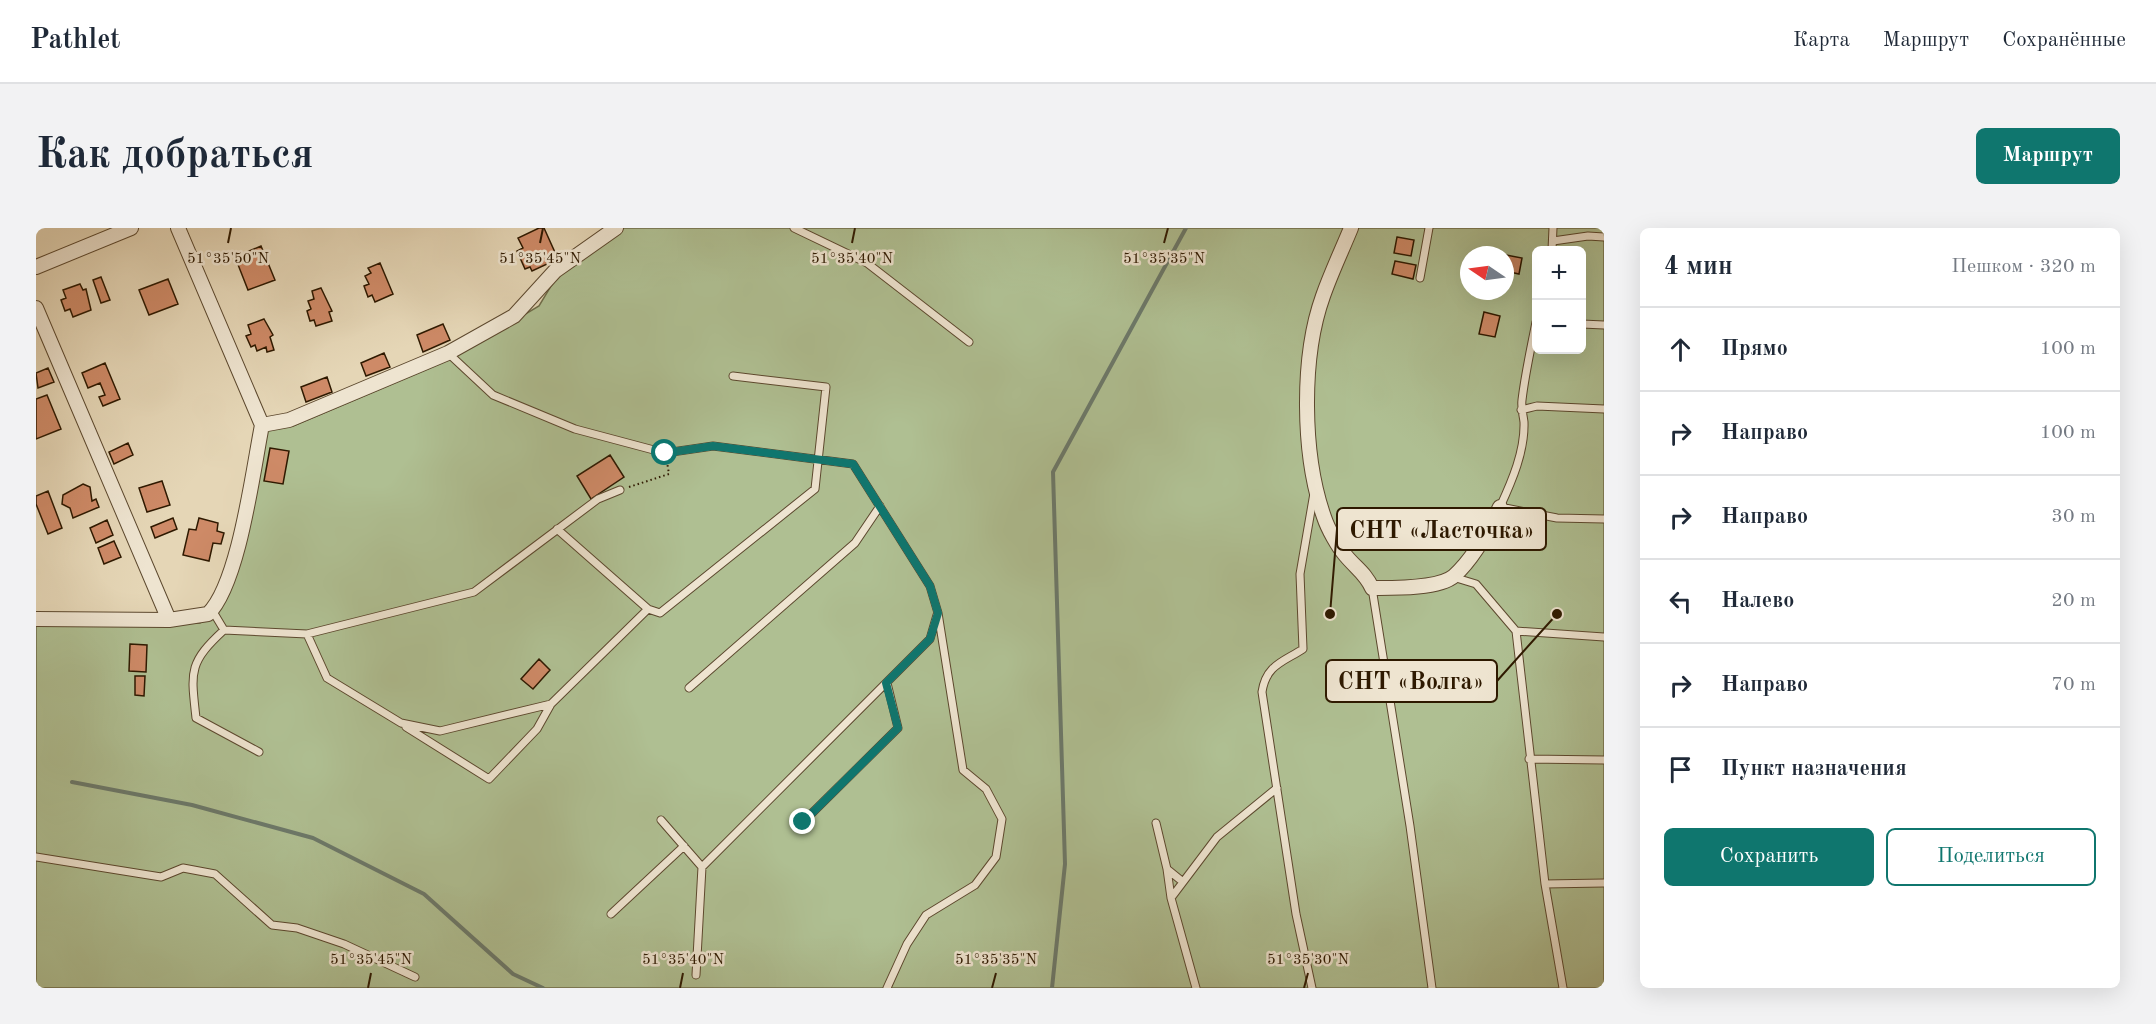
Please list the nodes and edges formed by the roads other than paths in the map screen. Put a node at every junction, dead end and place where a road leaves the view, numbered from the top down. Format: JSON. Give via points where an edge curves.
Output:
{"nodes":[{"id":1,"x":131,"y":228,"type":"edge"},
{"id":2,"x":178,"y":228,"type":"edge"},
{"id":3,"x":616,"y":228,"type":"edge"},
{"id":4,"x":794,"y":228,"type":"edge"},
{"id":5,"x":1351,"y":228,"type":"edge"},
{"id":6,"x":1429,"y":228,"type":"edge"},
{"id":7,"x":1553,"y":228,"type":"edge"},
{"id":8,"x":1604,"y":237,"type":"edge"},
{"id":9,"x":1553,"y":241,"type":"junction"},
{"id":10,"x":1552,"y":246,"type":"edge"},
{"id":11,"x":36,"y":267,"type":"edge"},
{"id":12,"x":1420,"y":278,"type":"dead end"},
{"id":13,"x":36,"y":308,"type":"edge"},
{"id":14,"x":1586,"y":324,"type":"edge"},
{"id":15,"x":1604,"y":325,"type":"edge"},
{"id":16,"x":969,"y":342,"type":"dead end"},
{"id":17,"x":1532,"y":346,"type":"edge"},
{"id":18,"x":448,"y":353,"type":"junction"},
{"id":19,"x":733,"y":376,"type":"dead end"},
{"id":20,"x":1604,"y":409,"type":"edge"},
{"id":21,"x":1521,"y":410,"type":"junction"},
{"id":22,"x":262,"y":425,"type":"junction"},
{"id":23,"x":817,"y":459,"type":"junction"},
{"id":24,"x":1316,"y":486,"type":"junction"},
{"id":25,"x":620,"y":490,"type":"road end"},
{"id":26,"x":880,"y":506,"type":"junction"},
{"id":27,"x":1500,"y":507,"type":"junction"},
{"id":28,"x":1604,"y":519,"type":"edge"},
{"id":29,"x":557,"y":529,"type":"junction"},
{"id":30,"x":1453,"y":577,"type":"junction"},
{"id":31,"x":1372,"y":588,"type":"junction"},
{"id":32,"x":648,"y":609,"type":"junction"},
{"id":33,"x":212,"y":610,"type":"junction"},
{"id":34,"x":938,"y":613,"type":"junction"},
{"id":35,"x":36,"y":619,"type":"edge"},
{"id":36,"x":169,"y":620,"type":"junction"},
{"id":37,"x":224,"y":630,"type":"junction"},
{"id":38,"x":1516,"y":631,"type":"junction"},
{"id":39,"x":307,"y":634,"type":"junction"},
{"id":40,"x":1604,"y":637,"type":"edge"},
{"id":41,"x":886,"y":683,"type":"junction"},
{"id":42,"x":689,"y":688,"type":"dead end"},
{"id":43,"x":551,"y":704,"type":"junction"},
{"id":44,"x":401,"y":723,"type":"junction"},
{"id":45,"x":259,"y":752,"type":"dead end"},
{"id":46,"x":1529,"y":759,"type":"junction"},
{"id":47,"x":1604,"y":760,"type":"edge"},
{"id":48,"x":1276,"y":788,"type":"junction"},
{"id":49,"x":661,"y":820,"type":"dead end"},
{"id":50,"x":803,"y":822,"type":"dead end"},
{"id":51,"x":1156,"y":824,"type":"dead end"},
{"id":52,"x":684,"y":846,"type":"junction"},
{"id":53,"x":36,"y":857,"type":"edge"},
{"id":54,"x":702,"y":867,"type":"junction"},
{"id":55,"x":1167,"y":869,"type":"junction"},
{"id":56,"x":1183,"y":882,"type":"junction"},
{"id":57,"x":1604,"y":883,"type":"edge"},
{"id":58,"x":1545,"y":884,"type":"junction"},
{"id":59,"x":1171,"y":898,"type":"junction"},
{"id":60,"x":611,"y":914,"type":"dead end"},
{"id":61,"x":696,"y":975,"type":"dead end"},
{"id":62,"x":415,"y":977,"type":"dead end"},
{"id":63,"x":887,"y":988,"type":"edge"},
{"id":64,"x":1196,"y":988,"type":"edge"},
{"id":65,"x":1312,"y":988,"type":"edge"},
{"id":66,"x":1432,"y":988,"type":"edge"},
{"id":67,"x":1563,"y":988,"type":"edge"}],
"edges":[{"from":1,"to":11,"type":"street"},
{"from":2,"to":22,"type":"street"},
{"from":3,"to":18,"type":"street","via":[[555,271],[514,316]]},
{"from":4,"to":16,"type":"lane","via":[[867,263]]},
{"from":5,"to":24,"type":"street","via":[[1323,296],[1306,378]]},
{"from":6,"to":12,"type":"lane"},
{"from":7,"to":9,"type":"lane"},
{"from":8,"to":9,"type":"lane"},
{"from":9,"to":10,"type":"lane"},
{"from":13,"to":36,"type":"street"},
{"from":14,"to":15,"type":"lane"},
{"from":17,"to":21,"type":"lane"},
{"from":18,"to":22,"type":"street","via":[[289,420]]},
{"from":18,"to":23,"type":"lane","via":[[493,395],[575,429],[665,453],[713,446]]},
{"from":19,"to":23,"type":"lane","via":[[826,387]]},
{"from":20,"to":21,"type":"lane","via":[[1537,406]]},
{"from":21,"to":27,"type":"lane","via":[[1524,422],[1520,450],[1513,481]]},
{"from":22,"to":33,"type":"street","via":[[237,554]]},
{"from":23,"to":26,"type":"lane","via":[[853,464]]},
{"from":23,"to":32,"type":"lane","via":[[815,489],[660,613]]},
{"from":24,"to":31,"type":"street","via":[[1324,518],[1345,555],[1366,575]]},
{"from":24,"to":48,"type":"lane","via":[[1300,574],[1303,649],[1269,670],[1262,692]]},
{"from":25,"to":29,"type":"lane","via":[[598,499]]},
{"from":26,"to":34,"type":"lane","via":[[930,586]]},
{"from":26,"to":42,"type":"lane","via":[[855,543]]},
{"from":27,"to":28,"type":"lane","via":[[1557,518]]},
{"from":27,"to":30,"type":"street","via":[[1487,534]]},
{"from":29,"to":32,"type":"lane"},
{"from":29,"to":39,"type":"lane","via":[[474,592]]},
{"from":30,"to":31,"type":"street","via":[[1417,587]]},
{"from":30,"to":38,"type":"lane","via":[[1476,584]]},
{"from":31,"to":66,"type":"lane"},
{"from":32,"to":43,"type":"lane"},
{"from":33,"to":36,"type":"street","via":[[193,618]]},
{"from":33,"to":37,"type":"lane"},
{"from":34,"to":41,"type":"lane","via":[[930,639]]},
{"from":34,"to":63,"type":"lane","via":[[963,770],[986,789],[1002,819],[996,857],[975,885],[926,915],[907,944]]},
{"from":35,"to":36,"type":"street"},
{"from":37,"to":39,"type":"lane"},
{"from":37,"to":45,"type":"lane","via":[[201,652],[192,677],[196,718]]},
{"from":38,"to":40,"type":"lane"},
{"from":38,"to":46,"type":"lane"},
{"from":39,"to":44,"type":"lane","via":[[327,678]]},
{"from":41,"to":50,"type":"lane","via":[[898,728]]},
{"from":41,"to":54,"type":"lane"},
{"from":43,"to":44,"type":"lane","via":[[440,731]]},
{"from":43,"to":44,"type":"lane","via":[[537,729],[489,779]]},
{"from":46,"to":47,"type":"lane"},
{"from":46,"to":58,"type":"lane"},
{"from":48,"to":56,"type":"lane","via":[[1217,837]]},
{"from":48,"to":65,"type":"lane"},
{"from":49,"to":52,"type":"lane"},
{"from":51,"to":55,"type":"lane"},
{"from":52,"to":54,"type":"lane"},
{"from":52,"to":60,"type":"lane"},
{"from":53,"to":62,"type":"lane","via":[[161,876],[183,868],[215,874],[272,925],[297,928],[344,944]]},
{"from":54,"to":61,"type":"lane"},
{"from":55,"to":56,"type":"lane"},
{"from":55,"to":59,"type":"lane"},
{"from":56,"to":59,"type":"lane"},
{"from":57,"to":58,"type":"lane"},
{"from":58,"to":67,"type":"lane"},
{"from":59,"to":64,"type":"lane"}]}
